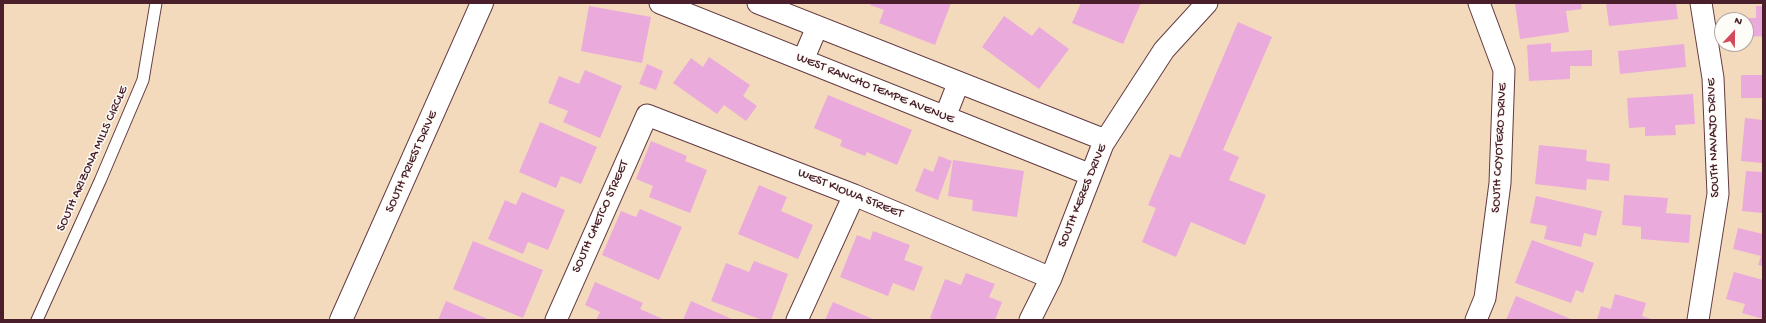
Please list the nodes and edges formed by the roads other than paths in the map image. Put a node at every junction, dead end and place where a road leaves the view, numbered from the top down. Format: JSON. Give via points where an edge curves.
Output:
{"nodes":[{"id":1,"x":156,"y":3,"type":"edge"},
{"id":2,"x":482,"y":3,"type":"edge"},
{"id":3,"x":660,"y":3,"type":"edge"},
{"id":4,"x":758,"y":3,"type":"edge"},
{"id":5,"x":1207,"y":3,"type":"edge"},
{"id":6,"x":1479,"y":3,"type":"edge"},
{"id":7,"x":1701,"y":3,"type":"edge"},
{"id":8,"x":817,"y":27,"type":"junction"},
{"id":9,"x":803,"y":60,"type":"junction"},
{"id":10,"x":958,"y":84,"type":"junction"},
{"id":11,"x":647,"y":115,"type":"joint"},
{"id":12,"x":945,"y":117,"type":"junction"},
{"id":13,"x":1105,"y":140,"type":"junction"},
{"id":14,"x":1090,"y":175,"type":"junction"},
{"id":15,"x":854,"y":195,"type":"junction"},
{"id":16,"x":1051,"y":278,"type":"junction"},
{"id":17,"x":37,"y":320,"type":"edge"},
{"id":18,"x":341,"y":320,"type":"edge"},
{"id":19,"x":556,"y":320,"type":"edge"},
{"id":20,"x":797,"y":320,"type":"edge"},
{"id":21,"x":1030,"y":320,"type":"edge"},
{"id":22,"x":1476,"y":320,"type":"edge"},
{"id":23,"x":1698,"y":320,"type":"edge"}],
"edges":[{"from":1,"to":17,"type":"lane","name":"SOUTH ARIZONA MILLS CIRCLE","via":[[143,80]]},
{"from":2,"to":18,"type":"main road","name":"SOUTH PRIEST DRIVE"},
{"from":3,"to":9,"type":"street","name":"WEST RANCHO TEMPE AVENUE"},
{"from":4,"to":8,"type":"street"},
{"from":5,"to":13,"type":"street","name":"SOUTH KERES DRIVE","via":[[1164,50]]},
{"from":6,"to":22,"type":"street","name":"SOUTH COYOTERO DRIVE","via":[[1504,70],[1500,183],[1485,298]]},
{"from":7,"to":23,"type":"street","name":"SOUTH NAVAJO DRIVE","via":[[1713,78],[1718,194]]},
{"from":8,"to":9,"type":"street"},
{"from":8,"to":10,"type":"street"},
{"from":9,"to":12,"type":"street","name":"WEST RANCHO TEMPE AVENUE"},
{"from":10,"to":12,"type":"street"},
{"from":10,"to":13,"type":"street"},
{"from":11,"to":15,"type":"street","name":"WEST KIOWA STREET"},
{"from":11,"to":19,"type":"street","name":"SOUTH CHETCO STREET"},
{"from":12,"to":14,"type":"street","name":"WEST RANCHO TEMPE AVENUE"},
{"from":13,"to":14,"type":"street","name":"SOUTH KERES DRIVE"},
{"from":14,"to":16,"type":"street","name":"SOUTH KERES DRIVE"},
{"from":15,"to":16,"type":"street","name":"WEST KIOWA STREET"},
{"from":15,"to":20,"type":"street"},
{"from":16,"to":21,"type":"street","name":"SOUTH KERES DRIVE"}]}
